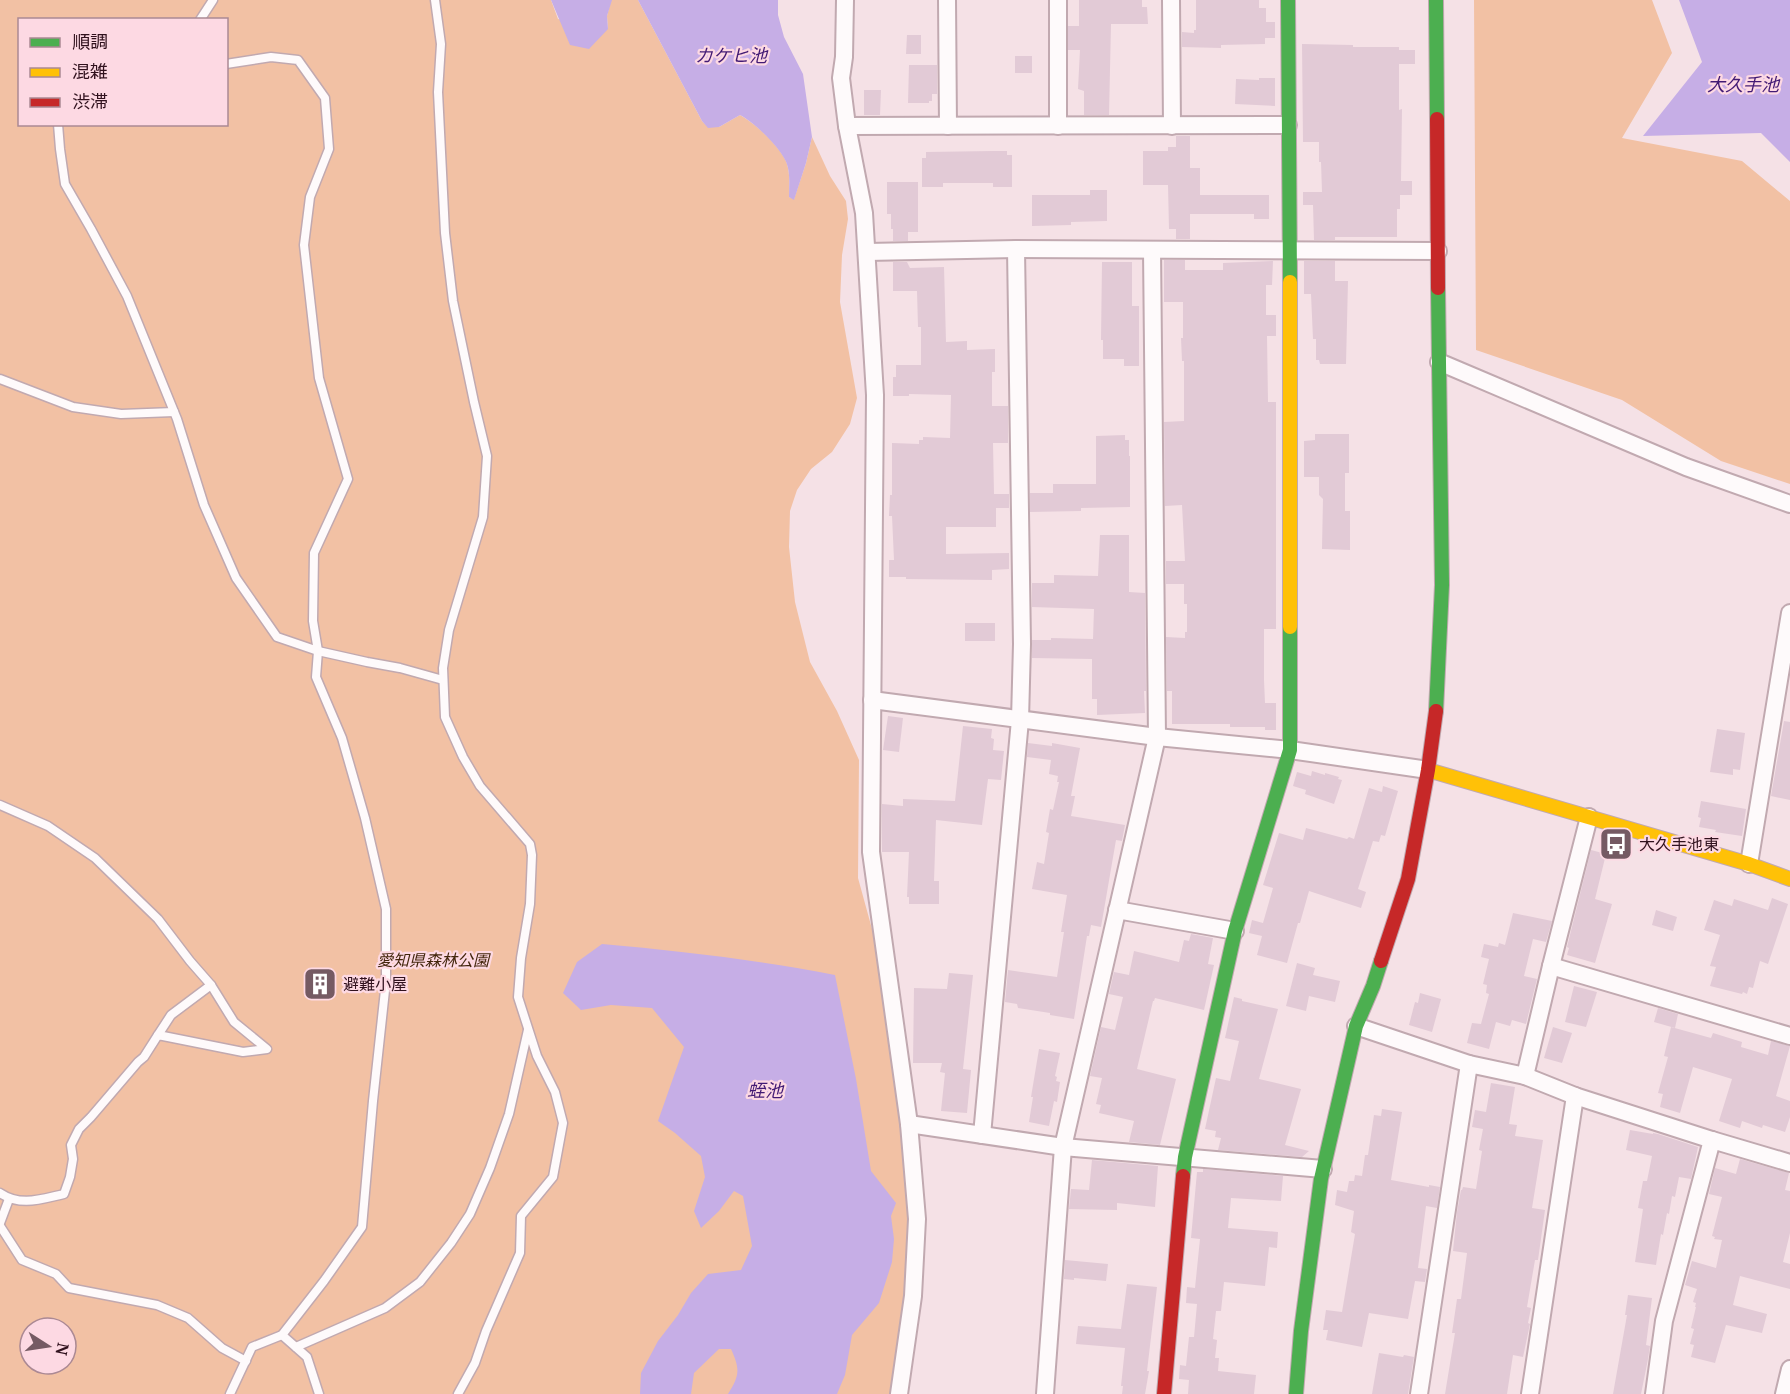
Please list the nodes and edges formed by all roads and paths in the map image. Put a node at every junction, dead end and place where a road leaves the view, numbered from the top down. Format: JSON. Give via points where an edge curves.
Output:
{"nodes":[{"id":1,"x":213,"y":0,"type":"edge"},
{"id":2,"x":435,"y":0,"type":"edge"},
{"id":3,"x":845,"y":0,"type":"edge"},
{"id":4,"x":947,"y":0,"type":"edge"},
{"id":5,"x":1058,"y":0,"type":"edge"},
{"id":6,"x":1171,"y":0,"type":"edge"},
{"id":7,"x":1288,"y":0,"type":"edge"},
{"id":8,"x":1436,"y":0,"type":"edge"},
{"id":9,"x":201,"y":18,"type":"edge"},
{"id":10,"x":228,"y":64,"type":"edge"},
{"id":11,"x":1288,"y":125,"type":"junction"},
{"id":12,"x":58,"y":126,"type":"edge"},
{"id":13,"x":847,"y":126,"type":"junction"},
{"id":14,"x":948,"y":126,"type":"junction"},
{"id":15,"x":1058,"y":126,"type":"junction"},
{"id":16,"x":1172,"y":126,"type":"junction"},
{"id":17,"x":1016,"y":249,"type":"junction"},
{"id":18,"x":1152,"y":250,"type":"junction"},
{"id":19,"x":1438,"y":251,"type":"junction"},
{"id":20,"x":867,"y":252,"type":"junction"},
{"id":21,"x":1290,"y":252,"type":"junction"},
{"id":22,"x":1439,"y":362,"type":"junction"},
{"id":23,"x":0,"y":379,"type":"edge"},
{"id":24,"x":174,"y":412,"type":"junction"},
{"id":25,"x":1790,"y":504,"type":"edge"},
{"id":26,"x":1790,"y":614,"type":"edge"},
{"id":27,"x":318,"y":651,"type":"junction"},
{"id":28,"x":443,"y":680,"type":"junction"},
{"id":29,"x":872,"y":700,"type":"junction"},
{"id":30,"x":1020,"y":720,"type":"junction"},
{"id":31,"x":1157,"y":737,"type":"junction"},
{"id":32,"x":1290,"y":750,"type":"junction"},
{"id":33,"x":1428,"y":770,"type":"junction"},
{"id":34,"x":0,"y":805,"type":"edge"},
{"id":35,"x":1589,"y":817,"type":"junction"},
{"id":36,"x":1749,"y":864,"type":"junction"},
{"id":37,"x":1790,"y":879,"type":"edge"},
{"id":38,"x":1117,"y":910,"type":"junction"},
{"id":39,"x":1235,"y":931,"type":"junction"},
{"id":40,"x":1551,"y":966,"type":"junction"},
{"id":41,"x":211,"y":985,"type":"junction"},
{"id":42,"x":1356,"y":1026,"type":"junction"},
{"id":43,"x":528,"y":1029,"type":"junction"},
{"id":44,"x":158,"y":1035,"type":"junction"},
{"id":45,"x":1790,"y":1036,"type":"edge"},
{"id":46,"x":1469,"y":1064,"type":"junction"},
{"id":47,"x":1525,"y":1076,"type":"junction"},
{"id":48,"x":1575,"y":1096,"type":"junction"},
{"id":49,"x":909,"y":1124,"type":"junction"},
{"id":50,"x":982,"y":1135,"type":"junction"},
{"id":51,"x":1712,"y":1140,"type":"junction"},
{"id":52,"x":1063,"y":1147,"type":"junction"},
{"id":53,"x":1185,"y":1157,"type":"junction"},
{"id":54,"x":1790,"y":1163,"type":"edge"},
{"id":55,"x":1323,"y":1169,"type":"junction"},
{"id":56,"x":0,"y":1193,"type":"edge"},
{"id":57,"x":9,"y":1199,"type":"junction"},
{"id":58,"x":0,"y":1224,"type":"edge"},
{"id":59,"x":282,"y":1335,"type":"junction"},
{"id":60,"x":296,"y":1347,"type":"junction"},
{"id":61,"x":246,"y":1361,"type":"junction"},
{"id":62,"x":1790,"y":1369,"type":"edge"},
{"id":63,"x":230,"y":1394,"type":"edge"},
{"id":64,"x":319,"y":1394,"type":"edge"},
{"id":65,"x":458,"y":1394,"type":"edge"},
{"id":66,"x":899,"y":1394,"type":"edge"},
{"id":67,"x":1045,"y":1394,"type":"edge"},
{"id":68,"x":1164,"y":1394,"type":"edge"},
{"id":69,"x":1296,"y":1394,"type":"edge"},
{"id":70,"x":1419,"y":1394,"type":"edge"},
{"id":71,"x":1530,"y":1394,"type":"edge"},
{"id":72,"x":1654,"y":1394,"type":"edge"},
{"id":73,"x":1784,"y":1394,"type":"edge"}],
"edges":[{"from":1,"to":9,"type":"lane"},
{"from":2,"to":28,"type":"lane","via":[[441,44],[438,92],[445,233],[453,301],[487,456],[483,518],[450,630]]},
{"from":3,"to":13,"type":"street","via":[[841,78]]},
{"from":4,"to":14,"type":"street"},
{"from":5,"to":15,"type":"street"},
{"from":6,"to":16,"type":"street"},
{"from":7,"to":11,"type":"street"},
{"from":8,"to":19,"type":"street"},
{"from":10,"to":27,"type":"lane","via":[[271,57],[298,60],[325,98],[329,149],[310,197],[304,245],[319,378],[348,479],[314,553]]},
{"from":11,"to":16,"type":"street"},
{"from":11,"to":21,"type":"street"},
{"from":12,"to":24,"type":"lane","via":[[65,184],[127,296]]},
{"from":13,"to":14,"type":"street"},
{"from":13,"to":20,"type":"street","via":[[864,213]]},
{"from":14,"to":15,"type":"street"},
{"from":15,"to":16,"type":"street"},
{"from":17,"to":18,"type":"street"},
{"from":17,"to":20,"type":"street"},
{"from":17,"to":30,"type":"street"},
{"from":18,"to":21,"type":"street"},
{"from":18,"to":31,"type":"street"},
{"from":19,"to":21,"type":"street"},
{"from":19,"to":22,"type":"street"},
{"from":20,"to":29,"type":"street","via":[[875,395]]},
{"from":21,"to":32,"type":"street"},
{"from":22,"to":25,"type":"street","via":[[1686,467]]},
{"from":22,"to":33,"type":"street","via":[[1442,585],[1437,705]]},
{"from":23,"to":24,"type":"lane","via":[[73,407],[121,414]]},
{"from":24,"to":27,"type":"lane","via":[[204,505],[236,578],[277,637]]},
{"from":26,"to":36,"type":"street"},
{"from":27,"to":28,"type":"lane"},
{"from":27,"to":59,"type":"lane","via":[[316,677],[342,738],[386,909],[386,981],[362,1227]]},
{"from":28,"to":43,"type":"lane","via":[[445,717],[463,757],[480,786],[530,844],[530,904],[518,997]]},
{"from":29,"to":30,"type":"street"},
{"from":29,"to":49,"type":"street","via":[[871,852]]},
{"from":30,"to":31,"type":"street"},
{"from":30,"to":50,"type":"street"},
{"from":31,"to":32,"type":"street"},
{"from":31,"to":38,"type":"street"},
{"from":32,"to":33,"type":"street"},
{"from":32,"to":39,"type":"street"},
{"from":33,"to":35,"type":"street"},
{"from":33,"to":42,"type":"street","via":[[1408,879]]},
{"from":34,"to":41,"type":"lane","via":[[48,826],[95,858],[158,919]]},
{"from":35,"to":36,"type":"street"},
{"from":35,"to":40,"type":"street"},
{"from":36,"to":37,"type":"street"},
{"from":38,"to":39,"type":"street"},
{"from":38,"to":52,"type":"street"},
{"from":39,"to":53,"type":"street"},
{"from":40,"to":45,"type":"street"},
{"from":40,"to":47,"type":"street"},
{"from":41,"to":44,"type":"lane","via":[[171,1015]]},
{"from":41,"to":44,"type":"lane","via":[[234,1022],[267,1049],[243,1052]]},
{"from":42,"to":46,"type":"street"},
{"from":42,"to":55,"type":"street"},
{"from":43,"to":60,"type":"lane","via":[[509,1114],[490,1168],[470,1214],[451,1243],[420,1282],[385,1308]]},
{"from":43,"to":65,"type":"lane","via":[[555,1092],[563,1123],[553,1177],[521,1216],[520,1253],[475,1363]]},
{"from":44,"to":57,"type":"lane","via":[[144,1057],[79,1129],[71,1144],[73,1159],[64,1194],[28,1202]]},
{"from":46,"to":47,"type":"street"},
{"from":46,"to":70,"type":"street"},
{"from":47,"to":48,"type":"street"},
{"from":48,"to":51,"type":"street"},
{"from":48,"to":71,"type":"street"},
{"from":49,"to":50,"type":"street"},
{"from":49,"to":66,"type":"street","via":[[917,1219],[913,1296]]},
{"from":50,"to":52,"type":"street"},
{"from":51,"to":54,"type":"street"},
{"from":51,"to":72,"type":"street","via":[[1664,1321]]},
{"from":52,"to":53,"type":"street"},
{"from":52,"to":67,"type":"street"},
{"from":53,"to":55,"type":"street"},
{"from":53,"to":68,"type":"street"},
{"from":55,"to":69,"type":"street"},
{"from":56,"to":57,"type":"lane"},
{"from":57,"to":58,"type":"lane"},
{"from":58,"to":61,"type":"lane","via":[[22,1260],[56,1274],[69,1288],[157,1305],[188,1318],[222,1348]]},
{"from":59,"to":60,"type":"lane"},
{"from":59,"to":61,"type":"lane","via":[[252,1347]]},
{"from":60,"to":64,"type":"lane","via":[[307,1357]]},
{"from":61,"to":63,"type":"lane"},
{"from":62,"to":73,"type":"street"}]}
